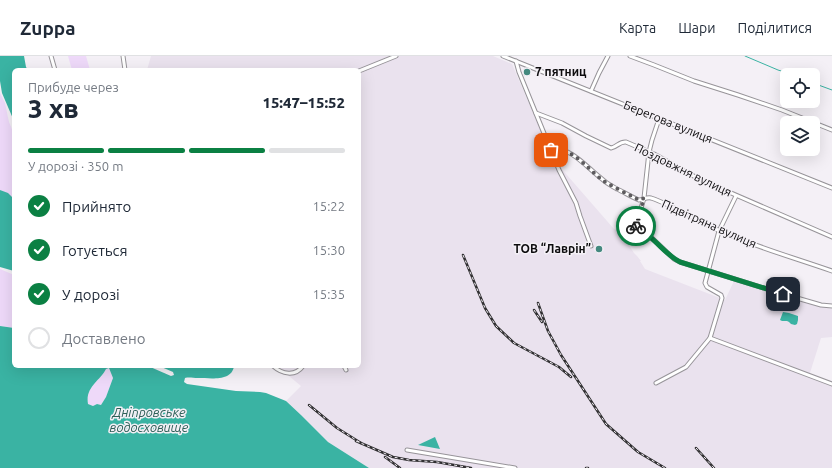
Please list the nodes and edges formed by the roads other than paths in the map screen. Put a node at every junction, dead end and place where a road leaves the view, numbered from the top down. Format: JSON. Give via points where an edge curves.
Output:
{"nodes":[{"id":1,"x":51,"y":56,"type":"edge"},
{"id":2,"x":123,"y":56,"type":"edge"},
{"id":3,"x":396,"y":56,"type":"edge"},
{"id":4,"x":503,"y":56,"type":"edge"},
{"id":5,"x":608,"y":56,"type":"edge"},
{"id":6,"x":630,"y":56,"type":"edge"},
{"id":7,"x":511,"y":58,"type":"edge"},
{"id":8,"x":516,"y":61,"type":"junction"},
{"id":9,"x":54,"y":68,"type":"edge"},
{"id":10,"x":125,"y":68,"type":"edge"},
{"id":11,"x":361,"y":70,"type":"edge"},
{"id":12,"x":591,"y":91,"type":"junction"},
{"id":13,"x":536,"y":113,"type":"junction"},
{"id":14,"x":659,"y":119,"type":"junction"},
{"id":15,"x":832,"y":130,"type":"edge"},
{"id":16,"x":551,"y":150,"type":"junction"},
{"id":17,"x":649,"y":152,"type":"junction"},
{"id":18,"x":832,"y":188,"type":"edge"},
{"id":19,"x":736,"y":196,"type":"junction"},
{"id":20,"x":644,"y":198,"type":"junction"},
{"id":21,"x":719,"y":231,"type":"junction"},
{"id":22,"x":832,"y":237,"type":"edge"},
{"id":23,"x":591,"y":246,"type":"dead end"},
{"id":24,"x":708,"y":270,"type":"junction"},
{"id":25,"x":832,"y":271,"type":"edge"},
{"id":26,"x":832,"y":306,"type":"edge"},
{"id":27,"x":710,"y":338,"type":"junction"},
{"id":28,"x":276,"y":368,"type":"edge"},
{"id":29,"x":301,"y":368,"type":"edge"},
{"id":30,"x":656,"y":383,"type":"dead end"},
{"id":31,"x":832,"y":384,"type":"edge"},
{"id":32,"x":407,"y":450,"type":"dead end"},
{"id":33,"x":514,"y":468,"type":"edge"}],
"edges":[{"from":1,"to":9,"type":"street"},
{"from":2,"to":10,"type":"street"},
{"from":3,"to":11,"type":"street"},
{"from":4,"to":7,"type":"street","name":"Берегова вулиця"},
{"from":5,"to":12,"type":"street"},
{"from":6,"to":15,"type":"street","via":[[694,82],[782,110]]},
{"from":7,"to":8,"type":"street","name":"Берегова вулиця"},
{"from":8,"to":12,"type":"street","name":"Берегова вулиця"},
{"from":8,"to":13,"type":"street"},
{"from":12,"to":14,"type":"street","name":"Берегова вулиця"},
{"from":13,"to":16,"type":"street"},
{"from":13,"to":17,"type":"street","name":"Поздовжня вулиця","via":[[611,148],[624,141]]},
{"from":14,"to":17,"type":"street"},
{"from":14,"to":18,"type":"street","name":"Берегова вулиця"},
{"from":16,"to":20,"type":"street","name":"Підвітряна вулиця","via":[[564,150],[572,154],[601,179],[637,199]]},
{"from":16,"to":23,"type":"street","via":[[576,203]]},
{"from":17,"to":19,"type":"street","name":"Поздовжня вулиця"},
{"from":17,"to":20,"type":"street"},
{"from":19,"to":21,"type":"street"},
{"from":19,"to":22,"type":"street","name":"Поздовжня вулиця"},
{"from":20,"to":21,"type":"street","name":"Підвітряна вулиця","via":[[650,198]]},
{"from":20,"to":24,"type":"street","via":[[636,226],[639,230],[674,259]]},
{"from":21,"to":24,"type":"street"},
{"from":21,"to":25,"type":"street","name":"Підвітряна вулиця"},
{"from":24,"to":26,"type":"street","via":[[783,294]]},
{"from":24,"to":27,"type":"street","via":[[706,287],[722,298]]},
{"from":27,"to":30,"type":"street","via":[[686,367]]},
{"from":27,"to":31,"type":"street"},
{"from":28,"to":29,"type":"street","via":[[287,373],[299,371]]},
{"from":32,"to":33,"type":"street"}]}
